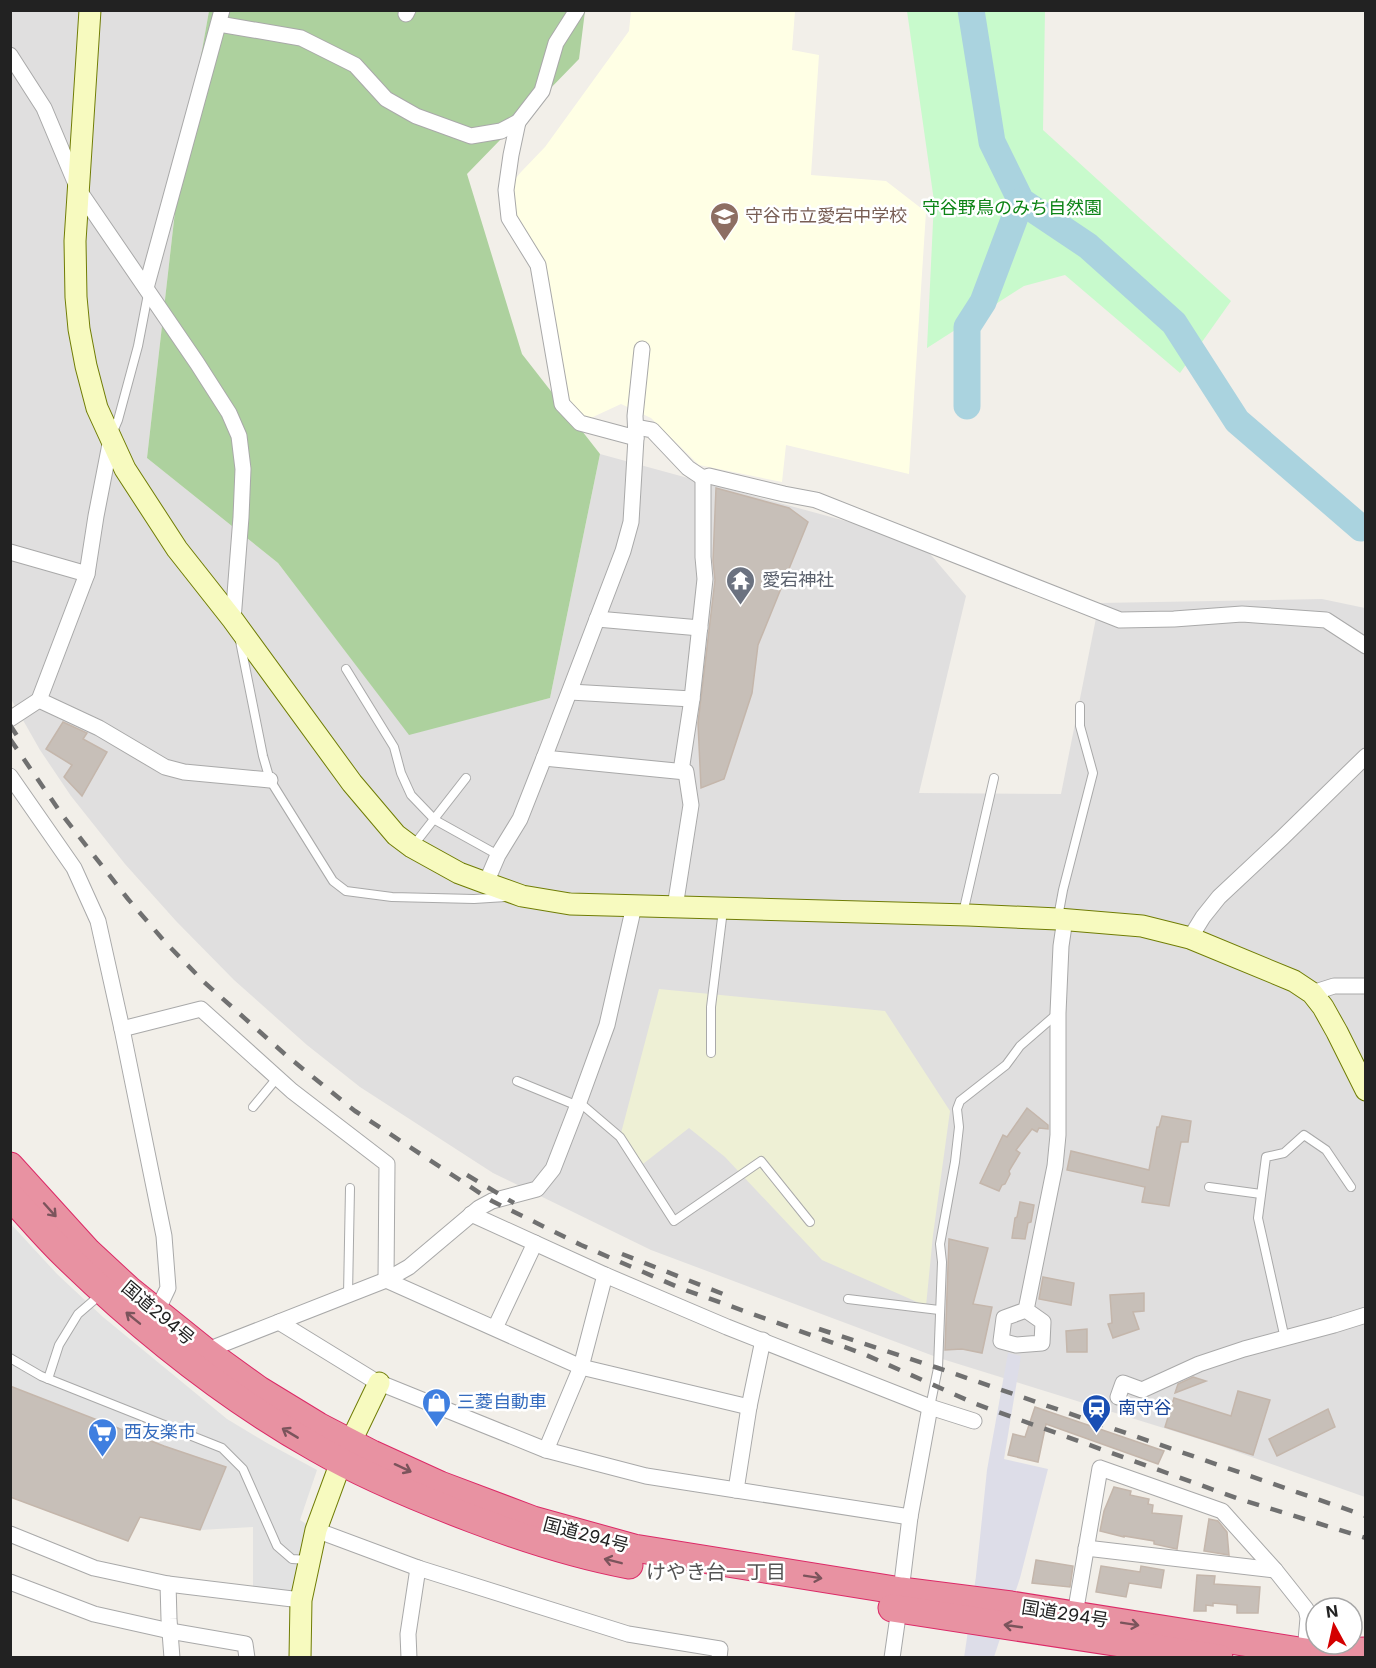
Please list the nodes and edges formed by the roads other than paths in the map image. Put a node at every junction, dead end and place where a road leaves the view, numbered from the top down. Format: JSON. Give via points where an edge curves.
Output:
{"nodes":[{"id":1,"x":90,"y":10,"type":"edge"},
{"id":2,"x":576,"y":10,"type":"edge"},
{"id":3,"x":221,"y":17,"type":"edge"},
{"id":4,"x":10,"y":55,"type":"edge"},
{"id":5,"x":518,"y":122,"type":"junction"},
{"id":6,"x":78,"y":189,"type":"junction"},
{"id":7,"x":147,"y":290,"type":"junction"},
{"id":8,"x":642,"y":349,"type":"dead end"},
{"id":9,"x":636,"y":433,"type":"junction"},
{"id":10,"x":111,"y":438,"type":"junction"},
{"id":11,"x":703,"y":478,"type":"junction"},
{"id":12,"x":10,"y":552,"type":"edge"},
{"id":13,"x":87,"y":574,"type":"junction"},
{"id":14,"x":597,"y":619,"type":"junction"},
{"id":15,"x":235,"y":623,"type":"junction"},
{"id":16,"x":700,"y":628,"type":"junction"},
{"id":17,"x":1365,"y":646,"type":"edge"},
{"id":18,"x":346,"y":669,"type":"dead end"},
{"id":19,"x":570,"y":692,"type":"junction"},
{"id":20,"x":692,"y":699,"type":"junction"},
{"id":21,"x":39,"y":700,"type":"junction"},
{"id":22,"x":1080,"y":706,"type":"dead end"},
{"id":23,"x":10,"y":719,"type":"edge"},
{"id":24,"x":1365,"y":756,"type":"edge"},
{"id":25,"x":544,"y":758,"type":"junction"},
{"id":26,"x":681,"y":771,"type":"junction"},
{"id":27,"x":10,"y":776,"type":"edge"},
{"id":28,"x":466,"y":778,"type":"dead end"},
{"id":29,"x":994,"y":778,"type":"dead end"},
{"id":30,"x":270,"y":780,"type":"junction"},
{"id":31,"x":435,"y":820,"type":"junction"},
{"id":32,"x":412,"y":847,"type":"junction"},
{"id":33,"x":498,"y":855,"type":"junction"},
{"id":34,"x":486,"y":883,"type":"junction"},
{"id":35,"x":522,"y":896,"type":"junction"},
{"id":36,"x":634,"y":906,"type":"junction"},
{"id":37,"x":675,"y":907,"type":"junction"},
{"id":38,"x":723,"y":909,"type":"junction"},
{"id":39,"x":963,"y":915,"type":"junction"},
{"id":40,"x":1061,"y":919,"type":"junction"},
{"id":41,"x":1190,"y":938,"type":"junction"},
{"id":42,"x":1365,"y":986,"type":"edge"},
{"id":43,"x":1312,"y":993,"type":"junction"},
{"id":44,"x":1058,"y":1013,"type":"junction"},
{"id":45,"x":122,"y":1029,"type":"junction"},
{"id":46,"x":711,"y":1053,"type":"dead end"},
{"id":47,"x":277,"y":1078,"type":"junction"},
{"id":48,"x":517,"y":1081,"type":"dead end"},
{"id":49,"x":1365,"y":1090,"type":"edge"},
{"id":50,"x":579,"y":1104,"type":"junction"},
{"id":51,"x":253,"y":1107,"type":"dead end"},
{"id":52,"x":10,"y":1166,"type":"edge"},
{"id":53,"x":1209,"y":1187,"type":"dead end"},
{"id":54,"x":1351,"y":1187,"type":"dead end"},
{"id":55,"x":350,"y":1188,"type":"dead end"},
{"id":56,"x":1261,"y":1194,"type":"junction"},
{"id":57,"x":10,"y":1196,"type":"edge"},
{"id":58,"x":471,"y":1214,"type":"junction"},
{"id":59,"x":810,"y":1222,"type":"dead end"},
{"id":60,"x":535,"y":1243,"type":"junction"},
{"id":61,"x":605,"y":1275,"type":"junction"},
{"id":62,"x":386,"y":1280,"type":"junction"},
{"id":63,"x":104,"y":1292,"type":"junction"},
{"id":64,"x":348,"y":1295,"type":"junction"},
{"id":65,"x":848,"y":1299,"type":"dead end"},
{"id":66,"x":939,"y":1310,"type":"junction"},
{"id":67,"x":1026,"y":1310,"type":"dead end"},
{"id":68,"x":156,"y":1313,"type":"junction"},
{"id":69,"x":1365,"y":1315,"type":"edge"},
{"id":70,"x":279,"y":1322,"type":"junction"},
{"id":71,"x":495,"y":1328,"type":"junction"},
{"id":72,"x":1285,"y":1339,"type":"junction"},
{"id":73,"x":763,"y":1340,"type":"junction"},
{"id":74,"x":205,"y":1351,"type":"junction"},
{"id":75,"x":10,"y":1358,"type":"edge"},
{"id":76,"x":581,"y":1366,"type":"junction"},
{"id":77,"x":48,"y":1379,"type":"junction"},
{"id":78,"x":379,"y":1383,"type":"junction"},
{"id":79,"x":1118,"y":1397,"type":"dead end"},
{"id":80,"x":749,"y":1407,"type":"junction"},
{"id":81,"x":930,"y":1407,"type":"junction"},
{"id":82,"x":974,"y":1421,"type":"dead end"},
{"id":83,"x":546,"y":1450,"type":"junction"},
{"id":84,"x":346,"y":1452,"type":"junction"},
{"id":85,"x":736,"y":1490,"type":"junction"},
{"id":86,"x":910,"y":1517,"type":"junction"},
{"id":87,"x":316,"y":1530,"type":"junction"},
{"id":88,"x":10,"y":1534,"type":"edge"},
{"id":89,"x":1086,"y":1548,"type":"junction"},
{"id":90,"x":309,"y":1560,"type":"junction"},
{"id":91,"x":418,"y":1568,"type":"junction"},
{"id":92,"x":1275,"y":1570,"type":"junction"},
{"id":93,"x":10,"y":1582,"type":"edge"},
{"id":94,"x":168,"y":1584,"type":"junction"},
{"id":95,"x":301,"y":1600,"type":"junction"},
{"id":96,"x":900,"y":1600,"type":"junction"},
{"id":97,"x":1304,"y":1606,"type":"edge"},
{"id":98,"x":1073,"y":1625,"type":"junction"},
{"id":99,"x":170,"y":1631,"type":"junction"},
{"id":100,"x":1104,"y":1649,"type":"edge"},
{"id":101,"x":1304,"y":1652,"type":"edge"},
{"id":102,"x":172,"y":1658,"type":"edge"},
{"id":103,"x":247,"y":1658,"type":"edge"},
{"id":104,"x":300,"y":1658,"type":"edge"},
{"id":105,"x":409,"y":1658,"type":"edge"},
{"id":106,"x":719,"y":1658,"type":"edge"},
{"id":107,"x":892,"y":1658,"type":"edge"},
{"id":108,"x":1219,"y":1658,"type":"edge"}],
"edges":[{"from":1,"to":6,"type":"street"},
{"from":2,"to":5,"type":"street","via":[[556,42],[542,91]]},
{"from":3,"to":5,"type":"street","via":[[301,38],[355,65],[386,99],[416,116],[471,136],[501,131]]},
{"from":3,"to":7,"type":"street"},
{"from":4,"to":6,"type":"street","via":[[44,108]]},
{"from":5,"to":9,"type":"street","via":[[506,190],[509,218],[538,265],[562,404],[580,423]]},
{"from":6,"to":7,"type":"street"},
{"from":6,"to":10,"type":"street","via":[[75,241],[79,329],[94,397]]},
{"from":7,"to":10,"type":"lane","via":[[138,346]]},
{"from":7,"to":15,"type":"street","via":[[229,413],[239,436],[243,469]]},
{"from":8,"to":9,"type":"street"},
{"from":9,"to":11,"type":"street","via":[[652,430]]},
{"from":9,"to":14,"type":"street","via":[[631,522]]},
{"from":10,"to":13,"type":"street"},
{"from":10,"to":15,"type":"street","via":[[153,514]]},
{"from":11,"to":16,"type":"street","via":[[705,579]]},
{"from":11,"to":17,"type":"street","via":[[709,476],[816,500],[1120,620],[1242,614],[1326,620]]},
{"from":12,"to":13,"type":"street"},
{"from":13,"to":21,"type":"street"},
{"from":14,"to":16,"type":"street"},
{"from":14,"to":19,"type":"street"},
{"from":15,"to":30,"type":"lane"},
{"from":15,"to":32,"type":"street","via":[[352,783],[396,835]]},
{"from":16,"to":20,"type":"street"},
{"from":18,"to":31,"type":"lane","via":[[394,747],[411,795]]},
{"from":19,"to":20,"type":"street"},
{"from":19,"to":25,"type":"street"},
{"from":20,"to":26,"type":"street"},
{"from":21,"to":23,"type":"street"},
{"from":21,"to":30,"type":"street","via":[[99,728],[165,767]]},
{"from":22,"to":40,"type":"lane","via":[[1080,726],[1093,773],[1063,890]]},
{"from":24,"to":41,"type":"street","via":[[1219,897]]},
{"from":25,"to":26,"type":"street"},
{"from":25,"to":33,"type":"street","via":[[519,819]]},
{"from":26,"to":37,"type":"street","via":[[686,772],[691,805]]},
{"from":27,"to":45,"type":"street","via":[[74,868],[98,921]]},
{"from":28,"to":31,"type":"lane"},
{"from":29,"to":39,"type":"lane"},
{"from":30,"to":35,"type":"lane","via":[[333,881],[346,891],[392,897]]},
{"from":31,"to":32,"type":"lane"},
{"from":31,"to":33,"type":"lane"},
{"from":32,"to":34,"type":"street"},
{"from":33,"to":34,"type":"street"},
{"from":34,"to":35,"type":"street"},
{"from":35,"to":36,"type":"street","via":[[570,904]]},
{"from":36,"to":37,"type":"street"},
{"from":36,"to":50,"type":"street","via":[[607,1025]]},
{"from":37,"to":38,"type":"street"},
{"from":38,"to":39,"type":"street"},
{"from":38,"to":46,"type":"lane","via":[[711,1007]]},
{"from":39,"to":40,"type":"street"},
{"from":40,"to":41,"type":"street","via":[[1142,926]]},
{"from":40,"to":44,"type":"street"},
{"from":41,"to":43,"type":"street","via":[[1294,981]]},
{"from":42,"to":43,"type":"street","via":[[1334,986]]},
{"from":43,"to":49,"type":"street","via":[[1337,1032]]},
{"from":44,"to":66,"type":"lane","via":[[1020,1046],[1006,1065],[960,1101],[955,1162],[939,1244]]},
{"from":44,"to":67,"type":"street","via":[[1057,1145]]},
{"from":45,"to":47,"type":"street","via":[[201,1009]]},
{"from":45,"to":68,"type":"street","via":[[164,1236],[168,1288]]},
{"from":47,"to":51,"type":"lane"},
{"from":47,"to":62,"type":"street","via":[[387,1164]]},
{"from":48,"to":50,"type":"lane"},
{"from":50,"to":58,"type":"street","via":[[553,1169],[537,1189],[492,1201]]},
{"from":50,"to":59,"type":"lane","via":[[620,1137],[674,1221],[761,1161]]},
{"from":52,"to":68,"type":"highway","name":"国道294号","one_way":true,"via":[[88,1252]]},
{"from":53,"to":56,"type":"lane"},
{"from":54,"to":56,"type":"lane","via":[[1326,1150],[1304,1135],[1284,1153],[1266,1157]]},
{"from":55,"to":64,"type":"lane"},
{"from":56,"to":72,"type":"lane","via":[[1258,1218]]},
{"from":57,"to":63,"type":"highway","name":"国道294号"},
{"from":58,"to":60,"type":"street"},
{"from":58,"to":62,"type":"street","via":[[409,1267]]},
{"from":60,"to":61,"type":"street"},
{"from":60,"to":71,"type":"street"},
{"from":61,"to":73,"type":"street"},
{"from":61,"to":76,"type":"street"},
{"from":62,"to":64,"type":"street"},
{"from":62,"to":71,"type":"street"},
{"from":63,"to":77,"type":"lane","via":[[78,1314],[59,1346]]},
{"from":84,"to":63,"type":"highway","name":"国道294号","one_way":true,"via":[[300,1439],[243,1403]]},
{"from":64,"to":70,"type":"street"},
{"from":65,"to":66,"type":"lane"},
{"from":66,"to":81,"type":"lane","via":[[938,1368]]},
{"from":68,"to":74,"type":"highway","name":"国道294号"},
{"from":69,"to":72,"type":"street"},
{"from":70,"to":74,"type":"street"},
{"from":70,"to":78,"type":"street"},
{"from":71,"to":76,"type":"street"},
{"from":72,"to":79,"type":"street","via":[[1199,1364],[1142,1390],[1123,1383]]},
{"from":73,"to":80,"type":"street"},
{"from":73,"to":81,"type":"street"},
{"from":74,"to":84,"type":"highway","name":"国道294号","via":[[318,1426]]},
{"from":75,"to":77,"type":"lane"},
{"from":76,"to":80,"type":"street"},
{"from":76,"to":83,"type":"street"},
{"from":77,"to":90,"type":"lane","via":[[222,1448],[243,1468],[277,1546],[292,1559]]},
{"from":78,"to":83,"type":"street"},
{"from":78,"to":84,"type":"street"},
{"from":80,"to":85,"type":"street"},
{"from":81,"to":82,"type":"street"},
{"from":81,"to":86,"type":"street"},
{"from":83,"to":85,"type":"street","via":[[646,1476]]},
{"from":84,"to":87,"type":"street"},
{"from":84,"to":96,"type":"highway","name":"国道294号","via":[[533,1520],[623,1545]]},
{"from":85,"to":86,"type":"street"},
{"from":86,"to":96,"type":"street"},
{"from":87,"to":90,"type":"street"},
{"from":87,"to":91,"type":"street"},
{"from":88,"to":94,"type":"street","via":[[94,1568]]},
{"from":89,"to":92,"type":"street"},
{"from":89,"to":92,"type":"street","via":[[1100,1468],[1222,1511]]},
{"from":89,"to":98,"type":"street"},
{"from":90,"to":95,"type":"street"},
{"from":91,"to":105,"type":"street","via":[[408,1634]]},
{"from":91,"to":106,"type":"street","via":[[628,1634],[720,1650]]},
{"from":92,"to":97,"type":"street"},
{"from":93,"to":99,"type":"street","via":[[94,1614]]},
{"from":94,"to":95,"type":"street"},
{"from":94,"to":99,"type":"street"},
{"from":95,"to":104,"type":"street"},
{"from":96,"to":98,"type":"highway","name":"国道294号"},
{"from":96,"to":107,"type":"street"},
{"from":98,"to":100,"type":"highway","name":"国道294号"},
{"from":98,"to":101,"type":"highway","name":"国道294号","one_way":true},
{"from":99,"to":102,"type":"street"},
{"from":99,"to":103,"type":"street","via":[[245,1644]]},
{"from":100,"to":108,"type":"highway","name":"国道294号"}]}
